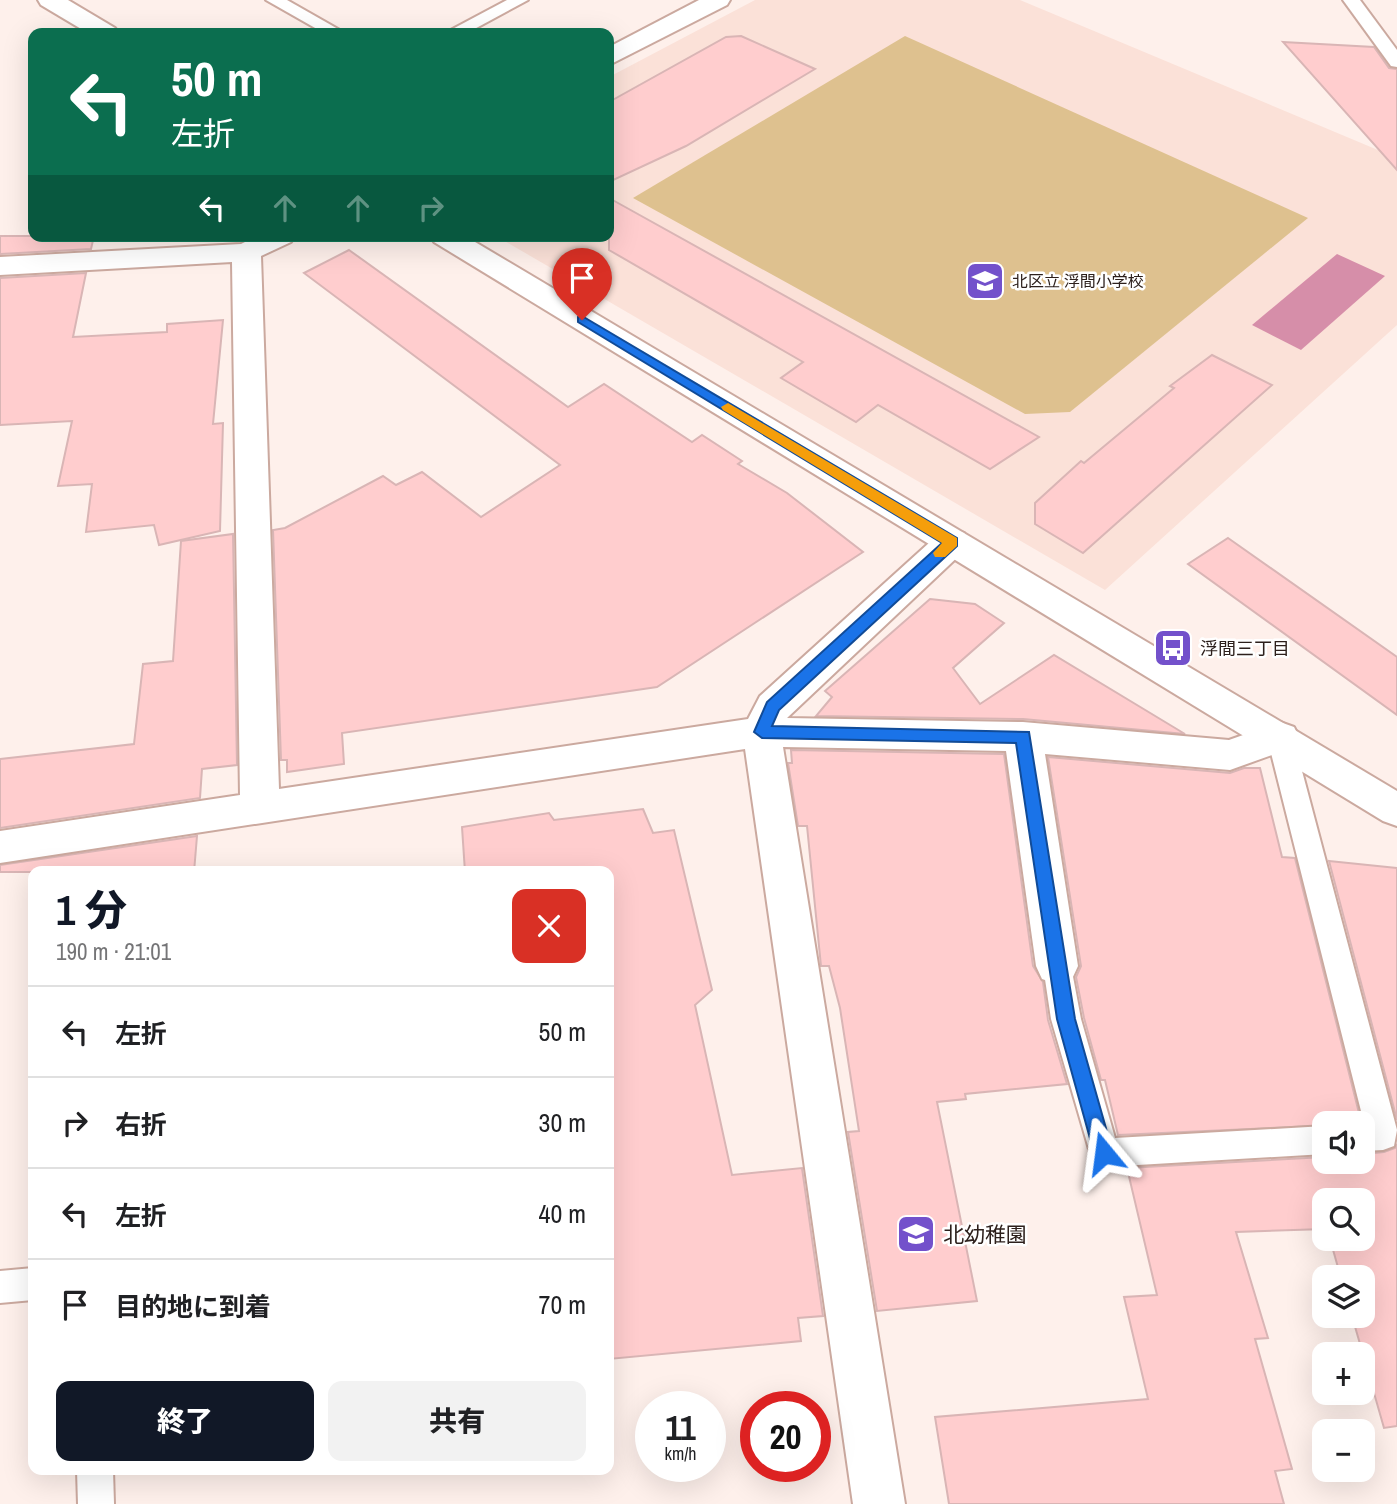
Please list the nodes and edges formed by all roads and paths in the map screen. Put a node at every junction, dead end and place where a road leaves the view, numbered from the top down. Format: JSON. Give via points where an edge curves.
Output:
{"nodes":[{"id":1,"x":50,"y":0,"type":"edge"},
{"id":2,"x":520,"y":0,"type":"edge"},
{"id":3,"x":718,"y":0,"type":"edge"},
{"id":4,"x":1351,"y":0,"type":"edge"},
{"id":5,"x":288,"y":2,"type":"edge"},
{"id":6,"x":98,"y":28,"type":"edge"},
{"id":7,"x":328,"y":28,"type":"edge"},
{"id":8,"x":464,"y":28,"type":"edge"},
{"id":9,"x":614,"y":54,"type":"edge"},
{"id":10,"x":1397,"y":62,"type":"edge"},
{"id":11,"x":268,"y":242,"type":"edge"},
{"id":12,"x":454,"y":242,"type":"edge"},
{"id":13,"x":246,"y":252,"type":"junction"},
{"id":14,"x":0,"y":266,"type":"edge"},
{"id":15,"x":952,"y":542,"type":"junction"},
{"id":16,"x":762,"y":732,"type":"junction"},
{"id":17,"x":1023,"y":737,"type":"junction"},
{"id":18,"x":1280,"y":737,"type":"junction"},
{"id":19,"x":260,"y":806,"type":"junction"},
{"id":20,"x":1397,"y":810,"type":"edge"},
{"id":21,"x":0,"y":847,"type":"edge"},
{"id":22,"x":1057,"y":966,"type":"joint"},
{"id":23,"x":1375,"y":1137,"type":"edge"},
{"id":24,"x":1312,"y":1141,"type":"edge"},
{"id":25,"x":28,"y":1284,"type":"edge"},
{"id":26,"x":0,"y":1287,"type":"edge"},
{"id":27,"x":95,"y":1475,"type":"edge"},
{"id":28,"x":96,"y":1504,"type":"edge"},
{"id":29,"x":879,"y":1504,"type":"edge"}],
"edges":[{"from":1,"to":6,"type":"street"},
{"from":2,"to":8,"type":"lane"},
{"from":3,"to":9,"type":"street"},
{"from":4,"to":10,"type":"lane"},
{"from":5,"to":7,"type":"lane"},
{"from":11,"to":13,"type":"street"},
{"from":12,"to":15,"type":"street"},
{"from":13,"to":14,"type":"street"},
{"from":13,"to":19,"type":"street"},
{"from":15,"to":16,"type":"street","via":[[773,706]]},
{"from":15,"to":18,"type":"street"},
{"from":16,"to":17,"type":"street"},
{"from":16,"to":19,"type":"street"},
{"from":16,"to":29,"type":"street"},
{"from":17,"to":18,"type":"street","via":[[1230,755]]},
{"from":17,"to":22,"type":"street"},
{"from":18,"to":20,"type":"street"},
{"from":18,"to":23,"type":"lane","via":[[1383,1136]]},
{"from":19,"to":21,"type":"street"},
{"from":22,"to":24,"type":"lane","via":[[1066,1019],[1104,1153]]},
{"from":25,"to":26,"type":"lane"},
{"from":27,"to":28,"type":"lane"}]}
